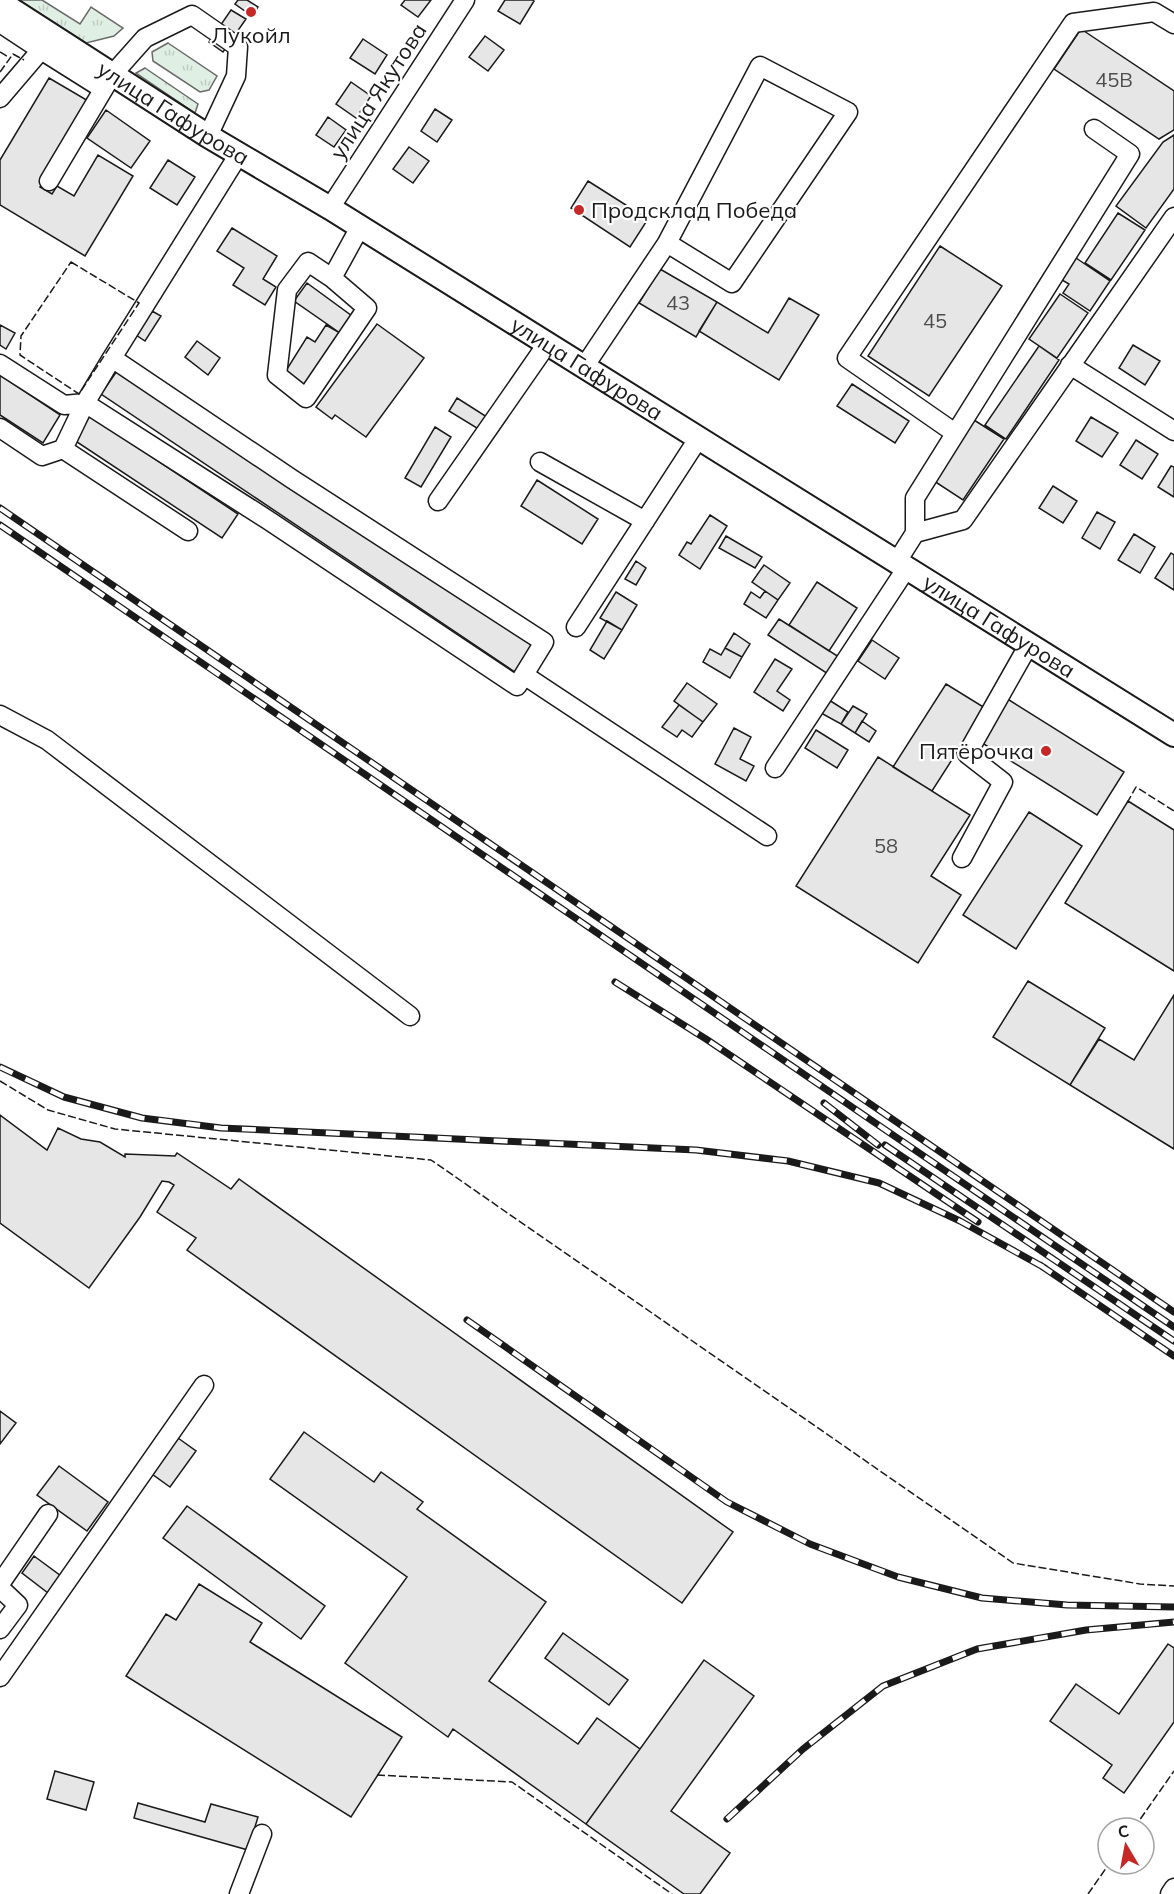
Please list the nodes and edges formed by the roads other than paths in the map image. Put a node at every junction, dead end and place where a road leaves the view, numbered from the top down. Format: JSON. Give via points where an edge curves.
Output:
{"nodes":[{"id":1,"x":465,"y":0,"type":"edge"},
{"id":2,"x":0,"y":2,"type":"edge"},
{"id":3,"x":0,"y":23,"type":"edge"},
{"id":4,"x":1174,"y":24,"type":"edge"},
{"id":5,"x":40,"y":50,"type":"junction"},
{"id":6,"x":107,"y":82,"type":"junction"},
{"id":7,"x":0,"y":98,"type":"edge"},
{"id":8,"x":1094,"y":129,"type":"dead end"},
{"id":9,"x":208,"y":136,"type":"junction"},
{"id":10,"x":239,"y":154,"type":"junction"},
{"id":11,"x":49,"y":181,"type":"dead end"},
{"id":12,"x":330,"y":208,"type":"junction"},
{"id":13,"x":1174,"y":217,"type":"edge"},
{"id":14,"x":360,"y":227,"type":"junction"},
{"id":15,"x":667,"y":243,"type":"junction"},
{"id":16,"x":332,"y":278,"type":"junction"},
{"id":17,"x":547,"y":344,"type":"junction"},
{"id":18,"x":112,"y":358,"type":"junction"},
{"id":19,"x":0,"y":364,"type":"edge"},
{"id":20,"x":1070,"y":365,"type":"junction"},
{"id":21,"x":584,"y":367,"type":"junction"},
{"id":22,"x":86,"y":403,"type":"junction"},
{"id":23,"x":0,"y":428,"type":"edge"},
{"id":24,"x":1174,"y":430,"type":"edge"},
{"id":25,"x":955,"y":433,"type":"junction"},
{"id":26,"x":698,"y":439,"type":"junction"},
{"id":27,"x":63,"y":449,"type":"junction"},
{"id":28,"x":540,"y":462,"type":"dead end"},
{"id":29,"x":438,"y":501,"type":"dead end"},
{"id":30,"x":645,"y":520,"type":"junction"},
{"id":31,"x":188,"y":531,"type":"dead end"},
{"id":32,"x":915,"y":532,"type":"junction"},
{"id":33,"x":901,"y":566,"type":"junction"},
{"id":34,"x":576,"y":627,"type":"dead end"},
{"id":35,"x":1028,"y":646,"type":"junction"},
{"id":36,"x":524,"y":675,"type":"junction"},
{"id":37,"x":0,"y":715,"type":"edge"},
{"id":38,"x":1174,"y":735,"type":"edge"},
{"id":39,"x":776,"y":768,"type":"dead end"},
{"id":40,"x":767,"y":836,"type":"dead end"},
{"id":41,"x":962,"y":858,"type":"dead end"},
{"id":42,"x":410,"y":1016,"type":"dead end"},
{"id":43,"x":204,"y":1385,"type":"dead end"},
{"id":44,"x":48,"y":1514,"type":"dead end"},
{"id":45,"x":0,"y":1586,"type":"edge"},
{"id":46,"x":0,"y":1629,"type":"edge"},
{"id":47,"x":0,"y":1677,"type":"edge"},
{"id":48,"x":262,"y":1834,"type":"dead end"},
{"id":49,"x":1174,"y":1888,"type":"edge"},
{"id":50,"x":240,"y":1894,"type":"edge"},
{"id":51,"x":1170,"y":1894,"type":"edge"}],
"edges":[{"from":1,"to":12,"type":"street","name":"улица Якутова"},
{"from":2,"to":6,"type":"main road","name":"улица Гафурова"},
{"from":3,"to":5,"type":"street"},
{"from":4,"to":25,"type":"street","via":[[1154,12],[1073,23],[847,358]]},
{"from":5,"to":6,"type":"street"},
{"from":5,"to":7,"type":"street"},
{"from":6,"to":9,"type":"main road","name":"улица Гафурова"},
{"from":6,"to":9,"type":"street","via":[[146,38],[192,15],[238,47],[236,75]]},
{"from":6,"to":11,"type":"street"},
{"from":8,"to":25,"type":"street","via":[[1130,154]]},
{"from":9,"to":10,"type":"main road","name":"улица Гафурова"},
{"from":10,"to":12,"type":"main road","name":"улица Гафурова"},
{"from":10,"to":18,"type":"street"},
{"from":12,"to":14,"type":"main road","name":"улица Гафурова"},
{"from":13,"to":20,"type":"street"},
{"from":14,"to":16,"type":"street"},
{"from":14,"to":17,"type":"main road","name":"улица Гафурова"},
{"from":15,"to":15,"type":"street","via":[[732,283],[848,111],[760,66]]},
{"from":15,"to":21,"type":"street"},
{"from":16,"to":16,"type":"street","via":[[367,308],[306,398],[276,375],[287,290],[308,262]]},
{"from":17,"to":21,"type":"main road","name":"улица Гафурова"},
{"from":17,"to":29,"type":"street"},
{"from":18,"to":22,"type":"street"},
{"from":18,"to":36,"type":"street","via":[[544,642]]},
{"from":19,"to":22,"type":"street","via":[[64,405]]},
{"from":20,"to":24,"type":"street"},
{"from":20,"to":32,"type":"street","via":[[963,520]]},
{"from":21,"to":26,"type":"main road","name":"улица Гафурова"},
{"from":22,"to":27,"type":"street"},
{"from":22,"to":36,"type":"street","via":[[517,686]]},
{"from":23,"to":27,"type":"street","via":[[42,456]]},
{"from":25,"to":32,"type":"street","via":[[915,498]]},
{"from":26,"to":30,"type":"street"},
{"from":26,"to":33,"type":"main road","name":"улица Гафурова"},
{"from":27,"to":31,"type":"street"},
{"from":28,"to":30,"type":"street"},
{"from":30,"to":34,"type":"street"},
{"from":32,"to":33,"type":"street"},
{"from":33,"to":35,"type":"main road","name":"улица Гафурова"},
{"from":33,"to":39,"type":"street"},
{"from":35,"to":38,"type":"main road","name":"улица Гафурова"},
{"from":35,"to":41,"type":"street","via":[[967,754],[1003,782]]},
{"from":36,"to":40,"type":"street"},
{"from":37,"to":42,"type":"street","via":[[47,740]]},
{"from":43,"to":47,"type":"street"},
{"from":44,"to":45,"type":"street"},
{"from":45,"to":46,"type":"street","via":[[18,1605]]},
{"from":48,"to":50,"type":"street"},
{"from":49,"to":51,"type":"street"}]}
